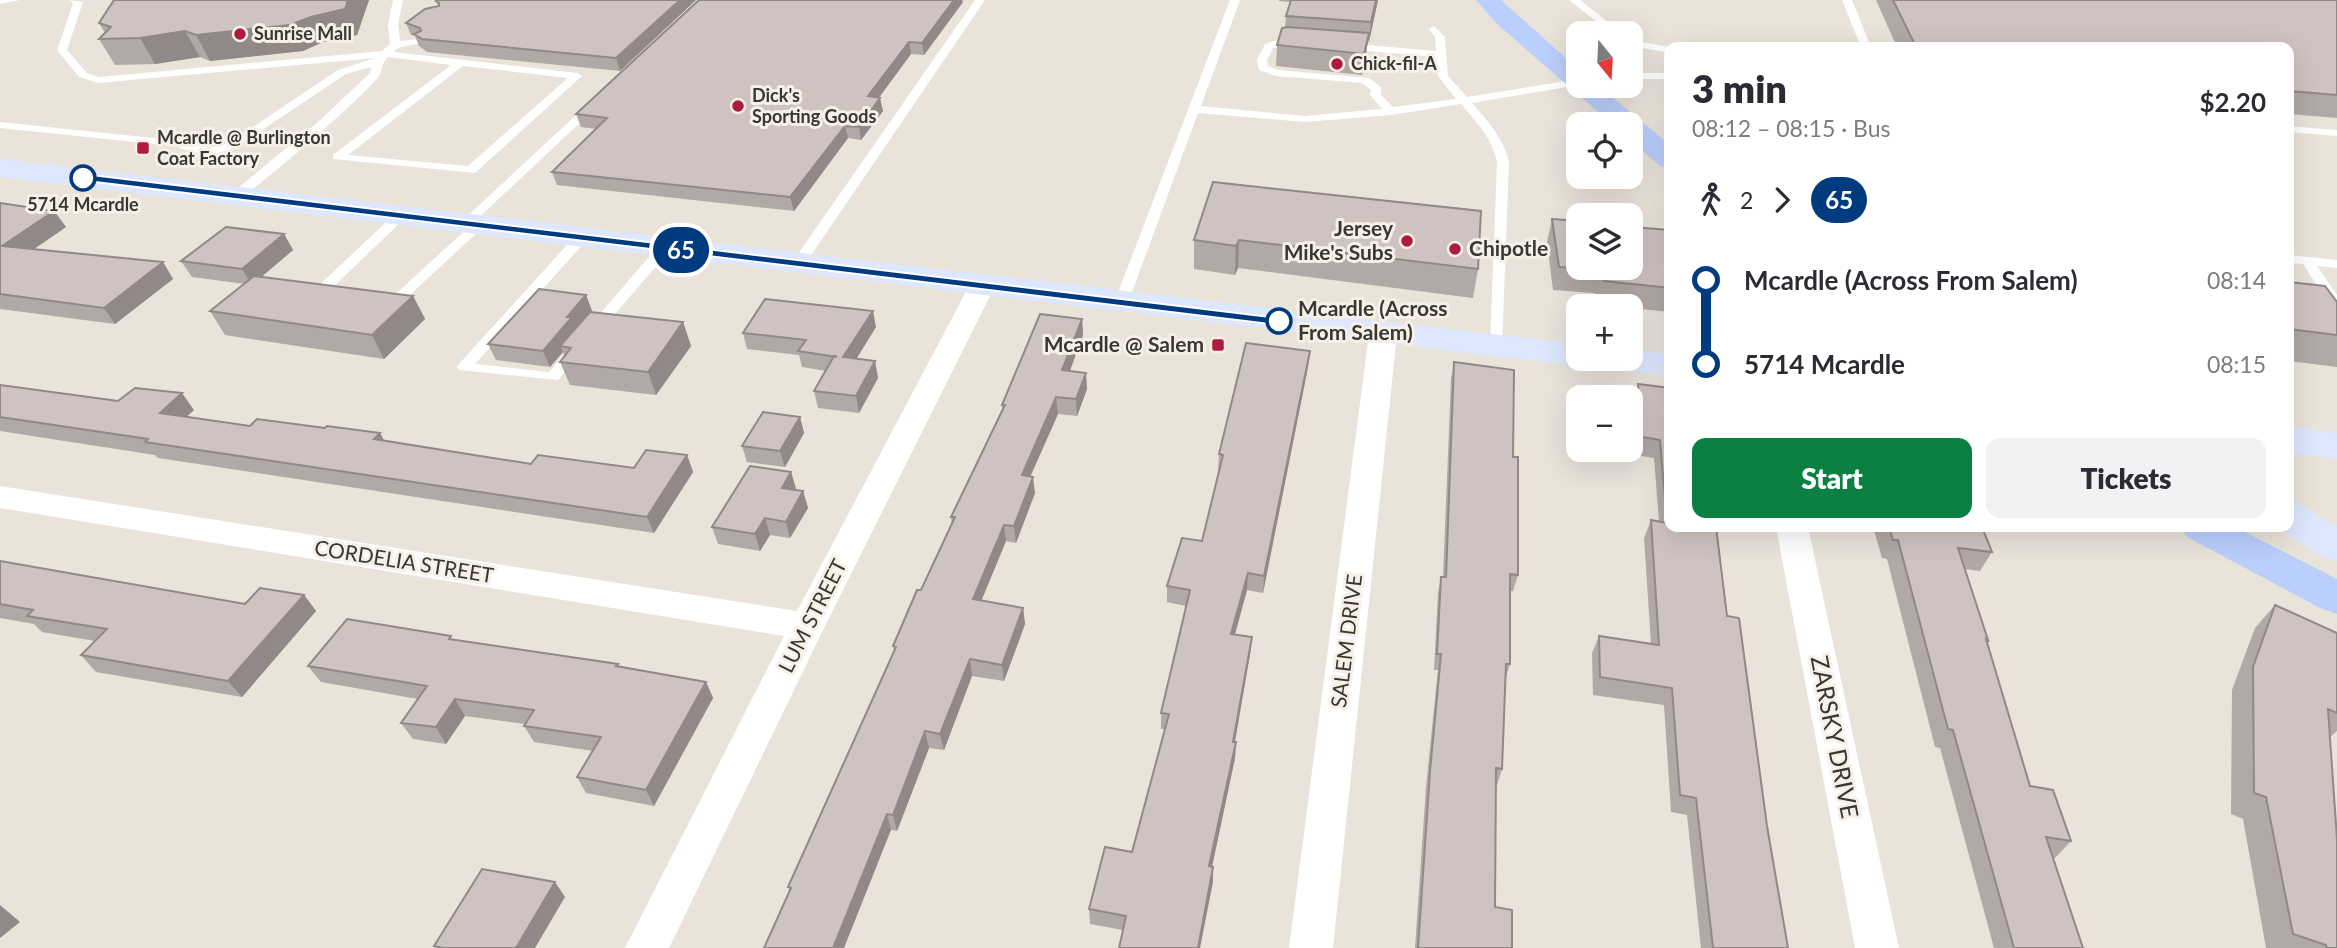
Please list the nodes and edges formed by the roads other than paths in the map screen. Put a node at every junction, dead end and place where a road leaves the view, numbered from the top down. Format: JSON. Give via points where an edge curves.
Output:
{"nodes":[{"id":1,"x":15,"y":0,"type":"edge"},
{"id":2,"x":74,"y":0,"type":"edge"},
{"id":3,"x":398,"y":0,"type":"edge"},
{"id":4,"x":980,"y":0,"type":"edge"},
{"id":5,"x":1235,"y":0,"type":"edge"},
{"id":6,"x":1489,"y":0,"type":"edge"},
{"id":7,"x":1574,"y":0,"type":"edge"},
{"id":8,"x":1847,"y":0,"type":"edge"},
{"id":9,"x":0,"y":1,"type":"edge"},
{"id":10,"x":1601,"y":21,"type":"edge"},
{"id":11,"x":1434,"y":29,"type":"dead end"},
{"id":12,"x":419,"y":42,"type":"edge"},
{"id":13,"x":1304,"y":42,"type":"edge"},
{"id":14,"x":1864,"y":42,"type":"edge"},
{"id":15,"x":395,"y":45,"type":"junction"},
{"id":16,"x":1331,"y":45,"type":"edge"},
{"id":17,"x":1643,"y":45,"type":"edge"},
{"id":18,"x":1664,"y":49,"type":"edge"},
{"id":19,"x":1440,"y":54,"type":"junction"},
{"id":20,"x":382,"y":58,"type":"junction"},
{"id":21,"x":463,"y":61,"type":"junction"},
{"id":22,"x":1566,"y":72,"type":"edge"},
{"id":23,"x":1643,"y":76,"type":"edge"},
{"id":24,"x":1664,"y":76,"type":"edge"},
{"id":25,"x":1566,"y":84,"type":"edge"},
{"id":26,"x":606,"y":93,"type":"edge"},
{"id":27,"x":1597,"y":98,"type":"edge"},
{"id":28,"x":1465,"y":99,"type":"junction"},
{"id":29,"x":1194,"y":109,"type":"junction"},
{"id":30,"x":1391,"y":112,"type":"junction"},
{"id":31,"x":1613,"y":112,"type":"edge"},
{"id":32,"x":0,"y":125,"type":"edge"},
{"id":33,"x":2294,"y":129,"type":"edge"},
{"id":34,"x":2337,"y":133,"type":"edge"},
{"id":35,"x":1643,"y":138,"type":"edge"},
{"id":36,"x":1664,"y":155,"type":"edge"},
{"id":37,"x":0,"y":167,"type":"edge"},
{"id":38,"x":236,"y":196,"type":"junction"},
{"id":39,"x":400,"y":216,"type":"junction"},
{"id":40,"x":471,"y":225,"type":"junction"},
{"id":41,"x":581,"y":238,"type":"junction"},
{"id":42,"x":664,"y":248,"type":"junction"},
{"id":43,"x":2294,"y":260,"type":"edge"},
{"id":44,"x":2307,"y":261,"type":"junction"},
{"id":45,"x":798,"y":264,"type":"junction"},
{"id":46,"x":2337,"y":264,"type":"edge"},
{"id":47,"x":982,"y":286,"type":"junction"},
{"id":48,"x":342,"y":298,"type":"edge"},
{"id":49,"x":368,"y":300,"type":"edge"},
{"id":50,"x":1121,"y":303,"type":"junction"},
{"id":51,"x":2337,"y":305,"type":"edge"},
{"id":52,"x":1383,"y":334,"type":"junction"},
{"id":53,"x":1497,"y":346,"type":"junction"},
{"id":54,"x":1566,"y":354,"type":"edge"},
{"id":55,"x":1643,"y":362,"type":"edge"},
{"id":56,"x":1664,"y":364,"type":"edge"},
{"id":57,"x":0,"y":497,"type":"edge"},
{"id":58,"x":2294,"y":519,"type":"edge"},
{"id":59,"x":1793,"y":532,"type":"edge"},
{"id":60,"x":2211,"y":532,"type":"edge"},
{"id":61,"x":2337,"y":546,"type":"edge"},
{"id":62,"x":2337,"y":597,"type":"edge"},
{"id":63,"x":807,"y":626,"type":"junction"},
{"id":64,"x":647,"y":948,"type":"edge"},
{"id":65,"x":1311,"y":948,"type":"edge"},
{"id":66,"x":1877,"y":948,"type":"edge"}],
"edges":[{"from":1,"to":9,"type":"lane"},
{"from":2,"to":20,"type":"lane","via":[[78,2],[62,50],[83,75],[98,80]]},
{"from":3,"to":15,"type":"lane"},
{"from":4,"to":45,"type":"lane"},
{"from":5,"to":29,"type":"lane"},
{"from":6,"to":22,"type":"main road"},
{"from":7,"to":10,"type":"lane"},
{"from":8,"to":14,"type":"lane"},
{"from":11,"to":19,"type":"lane","via":[[1440,37]]},
{"from":12,"to":15,"type":"lane"},
{"from":13,"to":30,"type":"lane","via":[[1275,43],[1265,50],[1261,64],[1276,73],[1365,80],[1377,89],[1375,95]]},
{"from":15,"to":20,"type":"lane"},
{"from":16,"to":19,"type":"lane"},
{"from":17,"to":18,"type":"lane"},
{"from":19,"to":28,"type":"lane","via":[[1443,76]]},
{"from":20,"to":21,"type":"lane"},
{"from":20,"to":32,"type":"lane","via":[[342,72],[233,145],[209,152],[173,143]]},
{"from":20,"to":38,"type":"lane","via":[[374,74],[322,124]]},
{"from":21,"to":21,"type":"lane","via":[[577,76],[471,170],[337,157]]},
{"from":23,"to":24,"type":"lane"},
{"from":25,"to":28,"type":"lane"},
{"from":26,"to":40,"type":"lane"},
{"from":27,"to":31,"type":"main road"},
{"from":28,"to":30,"type":"lane"},
{"from":28,"to":53,"type":"lane","via":[[1490,131],[1503,162]]},
{"from":29,"to":30,"type":"lane","via":[[1305,119]]},
{"from":29,"to":50,"type":"lane"},
{"from":33,"to":34,"type":"lane"},
{"from":35,"to":36,"type":"main road"},
{"from":37,"to":38,"type":"main road"},
{"from":38,"to":39,"type":"main road"},
{"from":39,"to":40,"type":"main road"},
{"from":39,"to":48,"type":"lane","via":[[317,295]]},
{"from":40,"to":41,"type":"main road"},
{"from":40,"to":49,"type":"lane","via":[[393,303]]},
{"from":41,"to":42,"type":"main road"},
{"from":41,"to":42,"type":"lane","via":[[464,367],[553,377]]},
{"from":42,"to":45,"type":"main road"},
{"from":43,"to":44,"type":"lane"},
{"from":44,"to":46,"type":"lane"},
{"from":44,"to":51,"type":"lane"},
{"from":45,"to":47,"type":"main road"},
{"from":47,"to":50,"type":"main road"},
{"from":47,"to":63,"type":"street","name":"LUM STREET"},
{"from":50,"to":52,"type":"main road"},
{"from":52,"to":53,"type":"main road"},
{"from":52,"to":65,"type":"street","name":"SALEM DRIVE"},
{"from":53,"to":54,"type":"main road"},
{"from":55,"to":56,"type":"main road"},
{"from":57,"to":63,"type":"street","name":"CORDELIA STREET"},
{"from":58,"to":61,"type":"main road"},
{"from":59,"to":66,"type":"street","name":"ZARSKY DRIVE"},
{"from":60,"to":62,"type":"main road"},
{"from":63,"to":64,"type":"street","name":"LUM STREET"}]}
